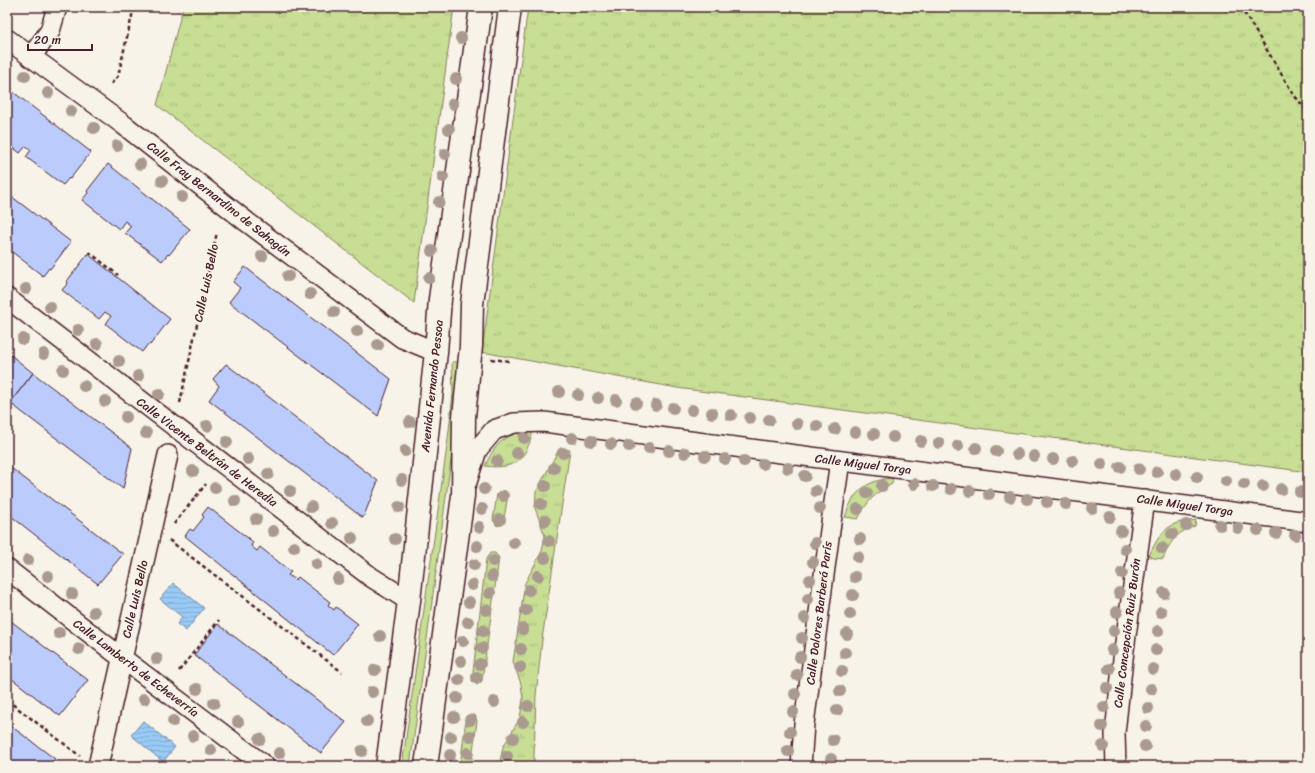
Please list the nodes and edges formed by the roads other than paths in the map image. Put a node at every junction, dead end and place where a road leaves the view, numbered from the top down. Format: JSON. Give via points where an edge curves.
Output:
{"nodes":[{"id":1,"x":58,"y":7,"type":"edge"},
{"id":2,"x":481,"y":7,"type":"edge"},
{"id":3,"x":510,"y":7,"type":"edge"},
{"id":4,"x":7,"y":39,"type":"edge"},
{"id":5,"x":31,"y":57,"type":"junction"},
{"id":6,"x":7,"y":298,"type":"edge"},
{"id":7,"x":436,"y":352,"type":"junction"},
{"id":8,"x":168,"y":455,"type":"dead end"},
{"id":9,"x":840,"y":461,"type":"junction"},
{"id":10,"x":462,"y":496,"type":"junction"},
{"id":11,"x":1145,"y":500,"type":"junction"},
{"id":12,"x":1308,"y":522,"type":"edge"},
{"id":13,"x":7,"y":569,"type":"edge"},
{"id":14,"x":409,"y":601,"type":"junction"},
{"id":15,"x":122,"y":658,"type":"junction"},
{"id":16,"x":91,"y":763,"type":"edge"},
{"id":17,"x":265,"y":766,"type":"edge"},
{"id":18,"x":387,"y":766,"type":"edge"},
{"id":19,"x":426,"y":766,"type":"edge"},
{"id":20,"x":801,"y":766,"type":"edge"},
{"id":21,"x":1116,"y":766,"type":"edge"}],
"edges":[{"from":1,"to":5,"type":"street","via":[[50,31]]},
{"from":2,"to":7,"type":"main road","name":"Avenida Fernando Pessoa","via":[[440,299]]},
{"from":3,"to":10,"type":"main road","via":[[472,304],[464,417]]},
{"from":4,"to":5,"type":"street","name":"Calle Fray Bernardino de Sahagún"},
{"from":5,"to":7,"type":"street","name":"Calle Fray Bernardino de Sahagún","via":[[402,338]]},
{"from":6,"to":14,"type":"street","name":"Calle Vicente Beltrán de Heredia","via":[[371,578]]},
{"from":7,"to":14,"type":"main road","name":"Avenida Fernando Pessoa"},
{"from":8,"to":15,"type":"street","name":"Calle Luis Bello"},
{"from":9,"to":10,"type":"street","name":"Calle Miguel Torga","via":[[544,422],[514,423],[494,430],[477,450]]},
{"from":9,"to":11,"type":"street","name":"Calle Miguel Torga"},
{"from":9,"to":20,"type":"street","name":"Calle Dolores Barberá París","via":[[804,724]]},
{"from":10,"to":19,"type":"main road"},
{"from":11,"to":12,"type":"street","name":"Calle Miguel Torga"},
{"from":11,"to":21,"type":"street","name":"Calle Concepción Ruiz Burón","via":[[1122,665],[1115,733]]},
{"from":13,"to":15,"type":"street","name":"Calle Lamberto de Echeverría"},
{"from":14,"to":18,"type":"main road","name":"Avenida Fernando Pessoa"},
{"from":15,"to":16,"type":"street","name":"Calle Luis Bello"},
{"from":15,"to":17,"type":"street","name":"Calle Lamberto de Echeverría"}]}
